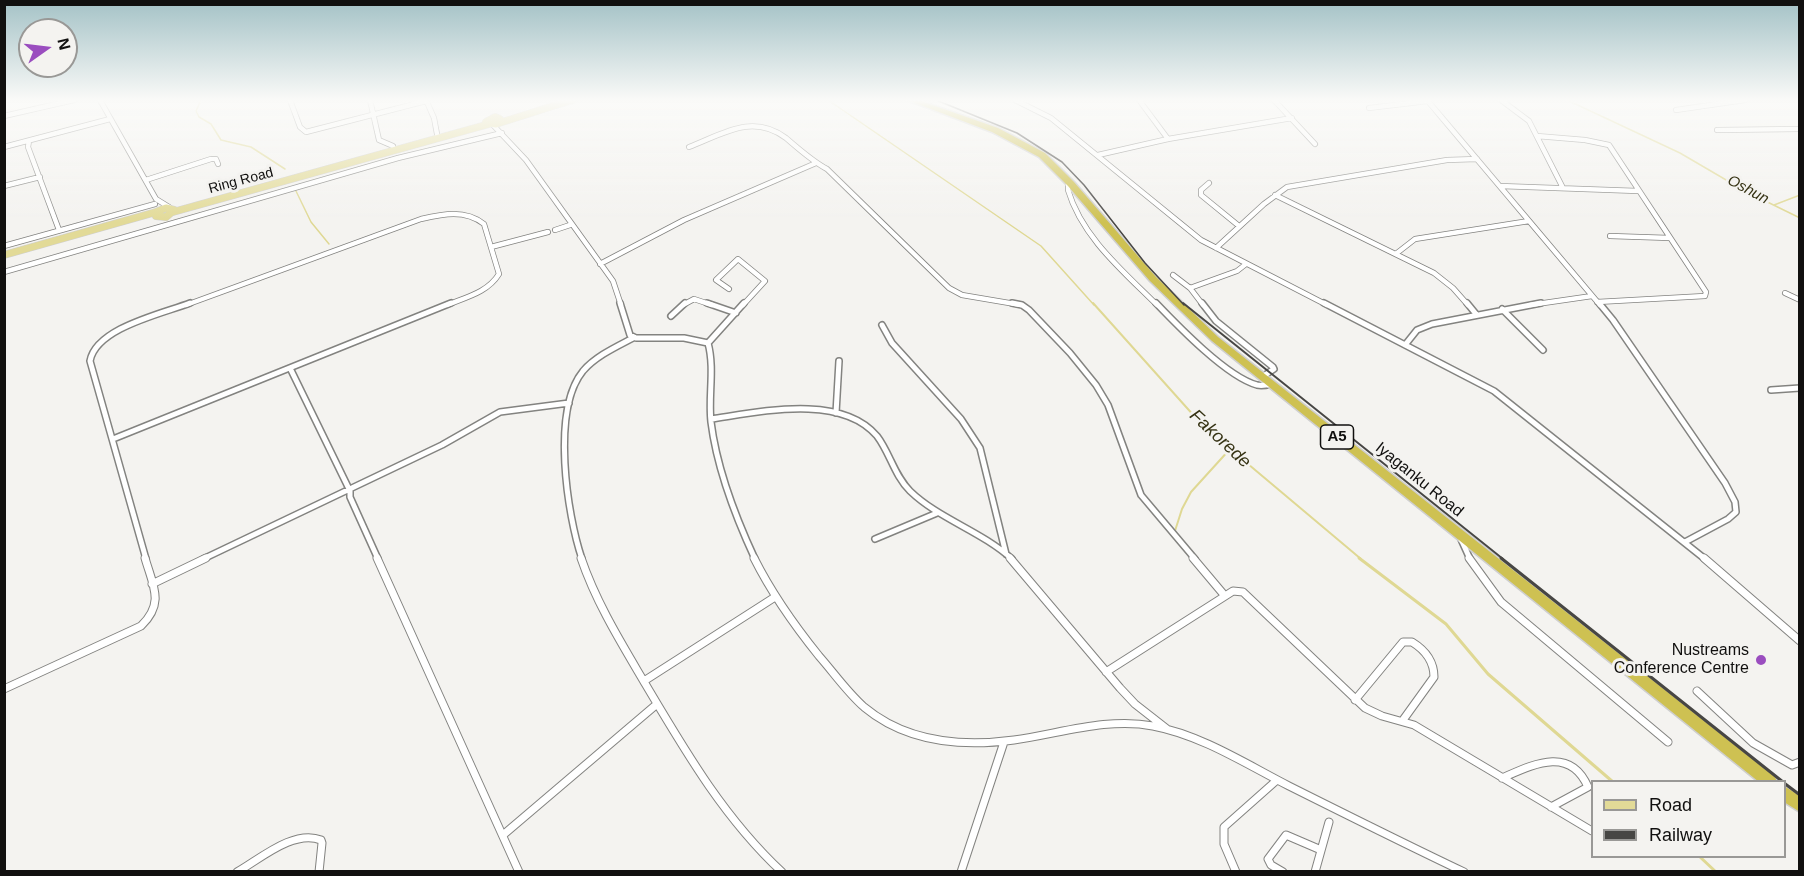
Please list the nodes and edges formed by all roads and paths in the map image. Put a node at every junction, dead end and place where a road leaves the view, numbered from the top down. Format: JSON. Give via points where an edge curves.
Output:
{"nodes":[{"id":1,"x":29,"y":141,"type":"joint"},
{"id":2,"x":123,"y":141,"type":"edge"},
{"id":3,"x":379,"y":141,"type":"edge"},
{"id":4,"x":412,"y":141,"type":"edge"},
{"id":5,"x":424,"y":141,"type":"edge"},
{"id":6,"x":469,"y":141,"type":"edge"},
{"id":7,"x":509,"y":141,"type":"edge"},
{"id":8,"x":704,"y":141,"type":"edge"},
{"id":9,"x":789,"y":141,"type":"edge"},
{"id":10,"x":1018,"y":141,"type":"edge"},
{"id":11,"x":1080,"y":141,"type":"edge"},
{"id":12,"x":1154,"y":141,"type":"edge"},
{"id":13,"x":1312,"y":141,"type":"edge"},
{"id":14,"x":1462,"y":141,"type":"edge"},
{"id":15,"x":1539,"y":141,"type":"edge"},
{"id":16,"x":1585,"y":141,"type":"edge"},
{"id":17,"x":1315,"y":144,"type":"dead end"},
{"id":18,"x":381,"y":146,"type":"junction"},
{"id":19,"x":4,"y":147,"type":"edge"},
{"id":20,"x":689,"y":147,"type":"dead end"},
{"id":21,"x":1098,"y":155,"type":"junction"},
{"id":22,"x":1477,"y":159,"type":"junction"},
{"id":23,"x":816,"y":163,"type":"junction"},
{"id":24,"x":218,"y":164,"type":"dead end"},
{"id":25,"x":40,"y":177,"type":"junction"},
{"id":26,"x":146,"y":180,"type":"junction"},
{"id":27,"x":1209,"y":183,"type":"dead end"},
{"id":28,"x":1071,"y":184,"type":"junction"},
{"id":29,"x":4,"y":186,"type":"edge"},
{"id":30,"x":1500,"y":186,"type":"junction"},
{"id":31,"x":1563,"y":188,"type":"junction"},
{"id":32,"x":1638,"y":191,"type":"junction"},
{"id":33,"x":1275,"y":195,"type":"junction"},
{"id":34,"x":157,"y":209,"type":"junction"},
{"id":35,"x":172,"y":209,"type":"junction"},
{"id":36,"x":1529,"y":221,"type":"junction"},
{"id":37,"x":570,"y":225,"type":"junction"},
{"id":38,"x":1239,"y":226,"type":"junction"},
{"id":39,"x":59,"y":230,"type":"junction"},
{"id":40,"x":555,"y":230,"type":"dead end"},
{"id":41,"x":548,"y":232,"type":"dead end"},
{"id":42,"x":1610,"y":236,"type":"dead end"},
{"id":43,"x":1670,"y":238,"type":"junction"},
{"id":44,"x":4,"y":246,"type":"edge"},
{"id":45,"x":491,"y":247,"type":"junction"},
{"id":46,"x":1216,"y":248,"type":"junction"},
{"id":47,"x":1396,"y":253,"type":"junction"},
{"id":48,"x":4,"y":255,"type":"edge"},
{"id":49,"x":4,"y":260,"type":"edge"},
{"id":50,"x":600,"y":264,"type":"junction"},
{"id":51,"x":1246,"y":264,"type":"junction"},
{"id":52,"x":4,"y":272,"type":"edge"},
{"id":53,"x":1173,"y":275,"type":"dead end"},
{"id":54,"x":1190,"y":288,"type":"junction"},
{"id":55,"x":729,"y":289,"type":"dead end"},
{"id":56,"x":1785,"y":293,"type":"dead end"},
{"id":57,"x":1592,"y":296,"type":"junction"},
{"id":58,"x":1800,"y":300,"type":"edge"},
{"id":59,"x":1598,"y":302,"type":"junction"},
{"id":60,"x":1503,"y":309,"type":"junction"},
{"id":61,"x":736,"y":313,"type":"junction"},
{"id":62,"x":1476,"y":314,"type":"junction"},
{"id":63,"x":671,"y":316,"type":"dead end"},
{"id":64,"x":882,"y":325,"type":"dead end"},
{"id":65,"x":633,"y":338,"type":"junction"},
{"id":66,"x":708,"y":343,"type":"junction"},
{"id":67,"x":1405,"y":345,"type":"junction"},
{"id":68,"x":1543,"y":350,"type":"dead end"},
{"id":69,"x":839,"y":361,"type":"dead end"},
{"id":70,"x":291,"y":368,"type":"junction"},
{"id":71,"x":1266,"y":381,"type":"junction"},
{"id":72,"x":1800,"y":388,"type":"edge"},
{"id":73,"x":1771,"y":390,"type":"dead end"},
{"id":74,"x":569,"y":403,"type":"junction"},
{"id":75,"x":836,"y":414,"type":"junction"},
{"id":76,"x":711,"y":419,"type":"junction"},
{"id":77,"x":113,"y":439,"type":"junction"},
{"id":78,"x":350,"y":490,"type":"junction"},
{"id":79,"x":937,"y":513,"type":"junction"},
{"id":80,"x":1460,"y":536,"type":"junction"},
{"id":81,"x":875,"y":539,"type":"dead end"},
{"id":82,"x":1685,"y":542,"type":"junction"},
{"id":83,"x":1006,"y":554,"type":"junction"},
{"id":84,"x":152,"y":584,"type":"junction"},
{"id":85,"x":1225,"y":596,"type":"junction"},
{"id":86,"x":775,"y":597,"type":"junction"},
{"id":87,"x":1800,"y":641,"type":"edge"},
{"id":88,"x":1106,"y":672,"type":"junction"},
{"id":89,"x":644,"y":681,"type":"junction"},
{"id":90,"x":4,"y":689,"type":"edge"},
{"id":91,"x":1697,"y":691,"type":"dead end"},
{"id":92,"x":1356,"y":700,"type":"junction"},
{"id":93,"x":657,"y":704,"type":"junction"},
{"id":94,"x":1403,"y":720,"type":"junction"},
{"id":95,"x":1168,"y":730,"type":"junction"},
{"id":96,"x":1004,"y":742,"type":"junction"},
{"id":97,"x":1668,"y":742,"type":"dead end"},
{"id":98,"x":1800,"y":762,"type":"edge"},
{"id":99,"x":1502,"y":778,"type":"junction"},
{"id":100,"x":1277,"y":780,"type":"junction"},
{"id":101,"x":1767,"y":780,"type":"edge"},
{"id":102,"x":1786,"y":794,"type":"edge"},
{"id":103,"x":1800,"y":805,"type":"edge"},
{"id":104,"x":1551,"y":807,"type":"junction"},
{"id":105,"x":1329,"y":822,"type":"dead end"},
{"id":106,"x":1591,"y":830,"type":"edge"},
{"id":107,"x":504,"y":835,"type":"junction"},
{"id":108,"x":1321,"y":850,"type":"junction"},
{"id":109,"x":237,"y":872,"type":"edge"},
{"id":110,"x":319,"y":872,"type":"edge"},
{"id":111,"x":519,"y":872,"type":"edge"},
{"id":112,"x":782,"y":872,"type":"edge"},
{"id":113,"x":961,"y":872,"type":"edge"},
{"id":114,"x":1236,"y":872,"type":"edge"},
{"id":115,"x":1282,"y":872,"type":"edge"},
{"id":116,"x":1315,"y":872,"type":"edge"},
{"id":117,"x":1464,"y":872,"type":"edge"}],
"edges":[{"from":1,"to":19,"type":"street"},
{"from":1,"to":25,"type":"street"},
{"from":2,"to":26,"type":"street"},
{"from":3,"to":18,"type":"street"},
{"from":4,"to":18,"type":"main road","name":"Ring Road"},
{"from":5,"to":35,"type":"main road","name":"Ring Road"},
{"from":6,"to":52,"type":"street"},
{"from":7,"to":37,"type":"street"},
{"from":8,"to":20,"type":"street"},
{"from":9,"to":23,"type":"street"},
{"from":10,"to":28,"type":"highway","name":"Iyaganku Road","number":"A5","via":[[1042,155]]},
{"from":11,"to":21,"type":"street"},
{"from":12,"to":21,"type":"street"},
{"from":13,"to":17,"type":"street"},
{"from":14,"to":22,"type":"street"},
{"from":15,"to":31,"type":"street"},
{"from":16,"to":32,"type":"street","via":[[1606,143]]},
{"from":18,"to":35,"type":"main road","name":"Ring Road"},
{"from":21,"to":46,"type":"street","via":[[1187,231]]},
{"from":22,"to":30,"type":"street"},
{"from":22,"to":33,"type":"street","via":[[1447,160],[1299,184]]},
{"from":23,"to":50,"type":"street","via":[[684,220]]},
{"from":23,"to":85,"type":"street","via":[[839,180],[949,288],[962,295],[1022,305],[1037,318],[1096,386],[1148,506]]},
{"from":24,"to":26,"type":"street","via":[[211,159]]},
{"from":25,"to":29,"type":"street"},
{"from":25,"to":39,"type":"street"},
{"from":26,"to":34,"type":"street"},
{"from":27,"to":38,"type":"street","via":[[1201,195]]},
{"from":28,"to":71,"type":"highway","name":"Iyaganku Road","number":"A5","via":[[1170,297]]},
{"from":28,"to":71,"type":"street","via":[[1068,190],[1080,221],[1156,304],[1208,352],[1246,380],[1257,385]]},
{"from":30,"to":31,"type":"street"},
{"from":30,"to":36,"type":"street"},
{"from":31,"to":32,"type":"street"},
{"from":32,"to":43,"type":"street"},
{"from":33,"to":38,"type":"street"},
{"from":33,"to":47,"type":"street"},
{"from":34,"to":35,"type":"street"},
{"from":34,"to":35,"type":"main road","name":"Ring Road","via":[[166,217]]},
{"from":34,"to":39,"type":"street"},
{"from":34,"to":48,"type":"main road","name":"Ring Road"},
{"from":34,"to":49,"type":"main road","name":"Ring Road"},
{"from":36,"to":47,"type":"street","via":[[1415,239]]},
{"from":36,"to":57,"type":"street"},
{"from":37,"to":40,"type":"street"},
{"from":37,"to":50,"type":"street"},
{"from":38,"to":46,"type":"street"},
{"from":39,"to":44,"type":"street"},
{"from":41,"to":45,"type":"street"},
{"from":42,"to":43,"type":"street"},
{"from":43,"to":59,"type":"street","via":[[1705,289],[1705,296]]},
{"from":45,"to":70,"type":"street","via":[[498,278],[482,291]]},
{"from":45,"to":77,"type":"street","via":[[480,220],[466,215],[439,215],[116,331],[90,355]]},
{"from":46,"to":51,"type":"street"},
{"from":47,"to":62,"type":"street","via":[[1442,278]]},
{"from":50,"to":65,"type":"street","via":[[613,281],[627,332]]},
{"from":51,"to":54,"type":"street"},
{"from":51,"to":67,"type":"street"},
{"from":53,"to":54,"type":"street"},
{"from":54,"to":71,"type":"street","via":[[1216,321],[1273,367],[1265,373]]},
{"from":55,"to":61,"type":"street","via":[[716,280],[738,259],[765,280]]},
{"from":56,"to":58,"type":"street"},
{"from":57,"to":59,"type":"street"},
{"from":57,"to":60,"type":"street"},
{"from":59,"to":82,"type":"street","via":[[1683,420],[1735,502],[1736,512],[1728,519]]},
{"from":60,"to":62,"type":"street"},
{"from":60,"to":68,"type":"street"},
{"from":61,"to":63,"type":"street","via":[[694,299]]},
{"from":61,"to":66,"type":"street"},
{"from":62,"to":67,"type":"street","via":[[1423,327]]},
{"from":64,"to":83,"type":"street","via":[[892,343],[961,419],[980,448]]},
{"from":65,"to":66,"type":"street","via":[[684,338]]},
{"from":65,"to":74,"type":"street","via":[[585,368]]},
{"from":66,"to":76,"type":"street"},
{"from":67,"to":82,"type":"street","via":[[1494,391]]},
{"from":69,"to":75,"type":"street"},
{"from":70,"to":77,"type":"street"},
{"from":70,"to":78,"type":"street"},
{"from":71,"to":80,"type":"highway","name":"Iyaganku Road","number":"A5"},
{"from":72,"to":73,"type":"street"},
{"from":74,"to":78,"type":"street","via":[[500,412]]},
{"from":74,"to":89,"type":"street","via":[[565,463],[579,554]]},
{"from":75,"to":76,"type":"street","via":[[797,407]]},
{"from":75,"to":79,"type":"street","via":[[862,424],[878,436],[901,480]]},
{"from":76,"to":86,"type":"street","via":[[735,511]]},
{"from":77,"to":84,"type":"street"},
{"from":78,"to":84,"type":"street"},
{"from":78,"to":107,"type":"street"},
{"from":79,"to":81,"type":"street"},
{"from":79,"to":83,"type":"street"},
{"from":80,"to":97,"type":"street","via":[[1472,564],[1501,602]]},
{"from":80,"to":101,"type":"highway","name":"Iyaganku Road","number":"A5"},
{"from":82,"to":87,"type":"street"},
{"from":83,"to":88,"type":"street"},
{"from":84,"to":90,"type":"street","via":[[157,600],[155,609],[141,626]]},
{"from":85,"to":88,"type":"street"},
{"from":85,"to":92,"type":"street","via":[[1238,591],[1252,599]]},
{"from":86,"to":89,"type":"street"},
{"from":86,"to":96,"type":"street","via":[[844,685],[876,715],[941,742]]},
{"from":88,"to":95,"type":"street"},
{"from":89,"to":93,"type":"street"},
{"from":91,"to":98,"type":"street","via":[[1752,741],[1792,765]]},
{"from":92,"to":94,"type":"street","via":[[1382,716]]},
{"from":92,"to":94,"type":"street","via":[[1403,642],[1412,642],[1435,670]]},
{"from":93,"to":107,"type":"street"},
{"from":93,"to":112,"type":"street","via":[[723,805],[753,844]]},
{"from":94,"to":99,"type":"street"},
{"from":95,"to":96,"type":"street","via":[[1111,724]]},
{"from":95,"to":100,"type":"street"},
{"from":96,"to":113,"type":"street"},
{"from":99,"to":104,"type":"street"},
{"from":99,"to":104,"type":"street","via":[[1545,763],[1557,761],[1572,766],[1588,787]]},
{"from":100,"to":114,"type":"street","via":[[1224,827],[1225,848]]},
{"from":100,"to":117,"type":"street"},
{"from":102,"to":103,"type":"highway"},
{"from":104,"to":106,"type":"street"},
{"from":105,"to":108,"type":"street"},
{"from":107,"to":111,"type":"street"},
{"from":108,"to":115,"type":"street","via":[[1286,835],[1268,859]]},
{"from":108,"to":116,"type":"street"},
{"from":109,"to":110,"type":"street","via":[[299,837],[313,836],[322,843]]}]}
